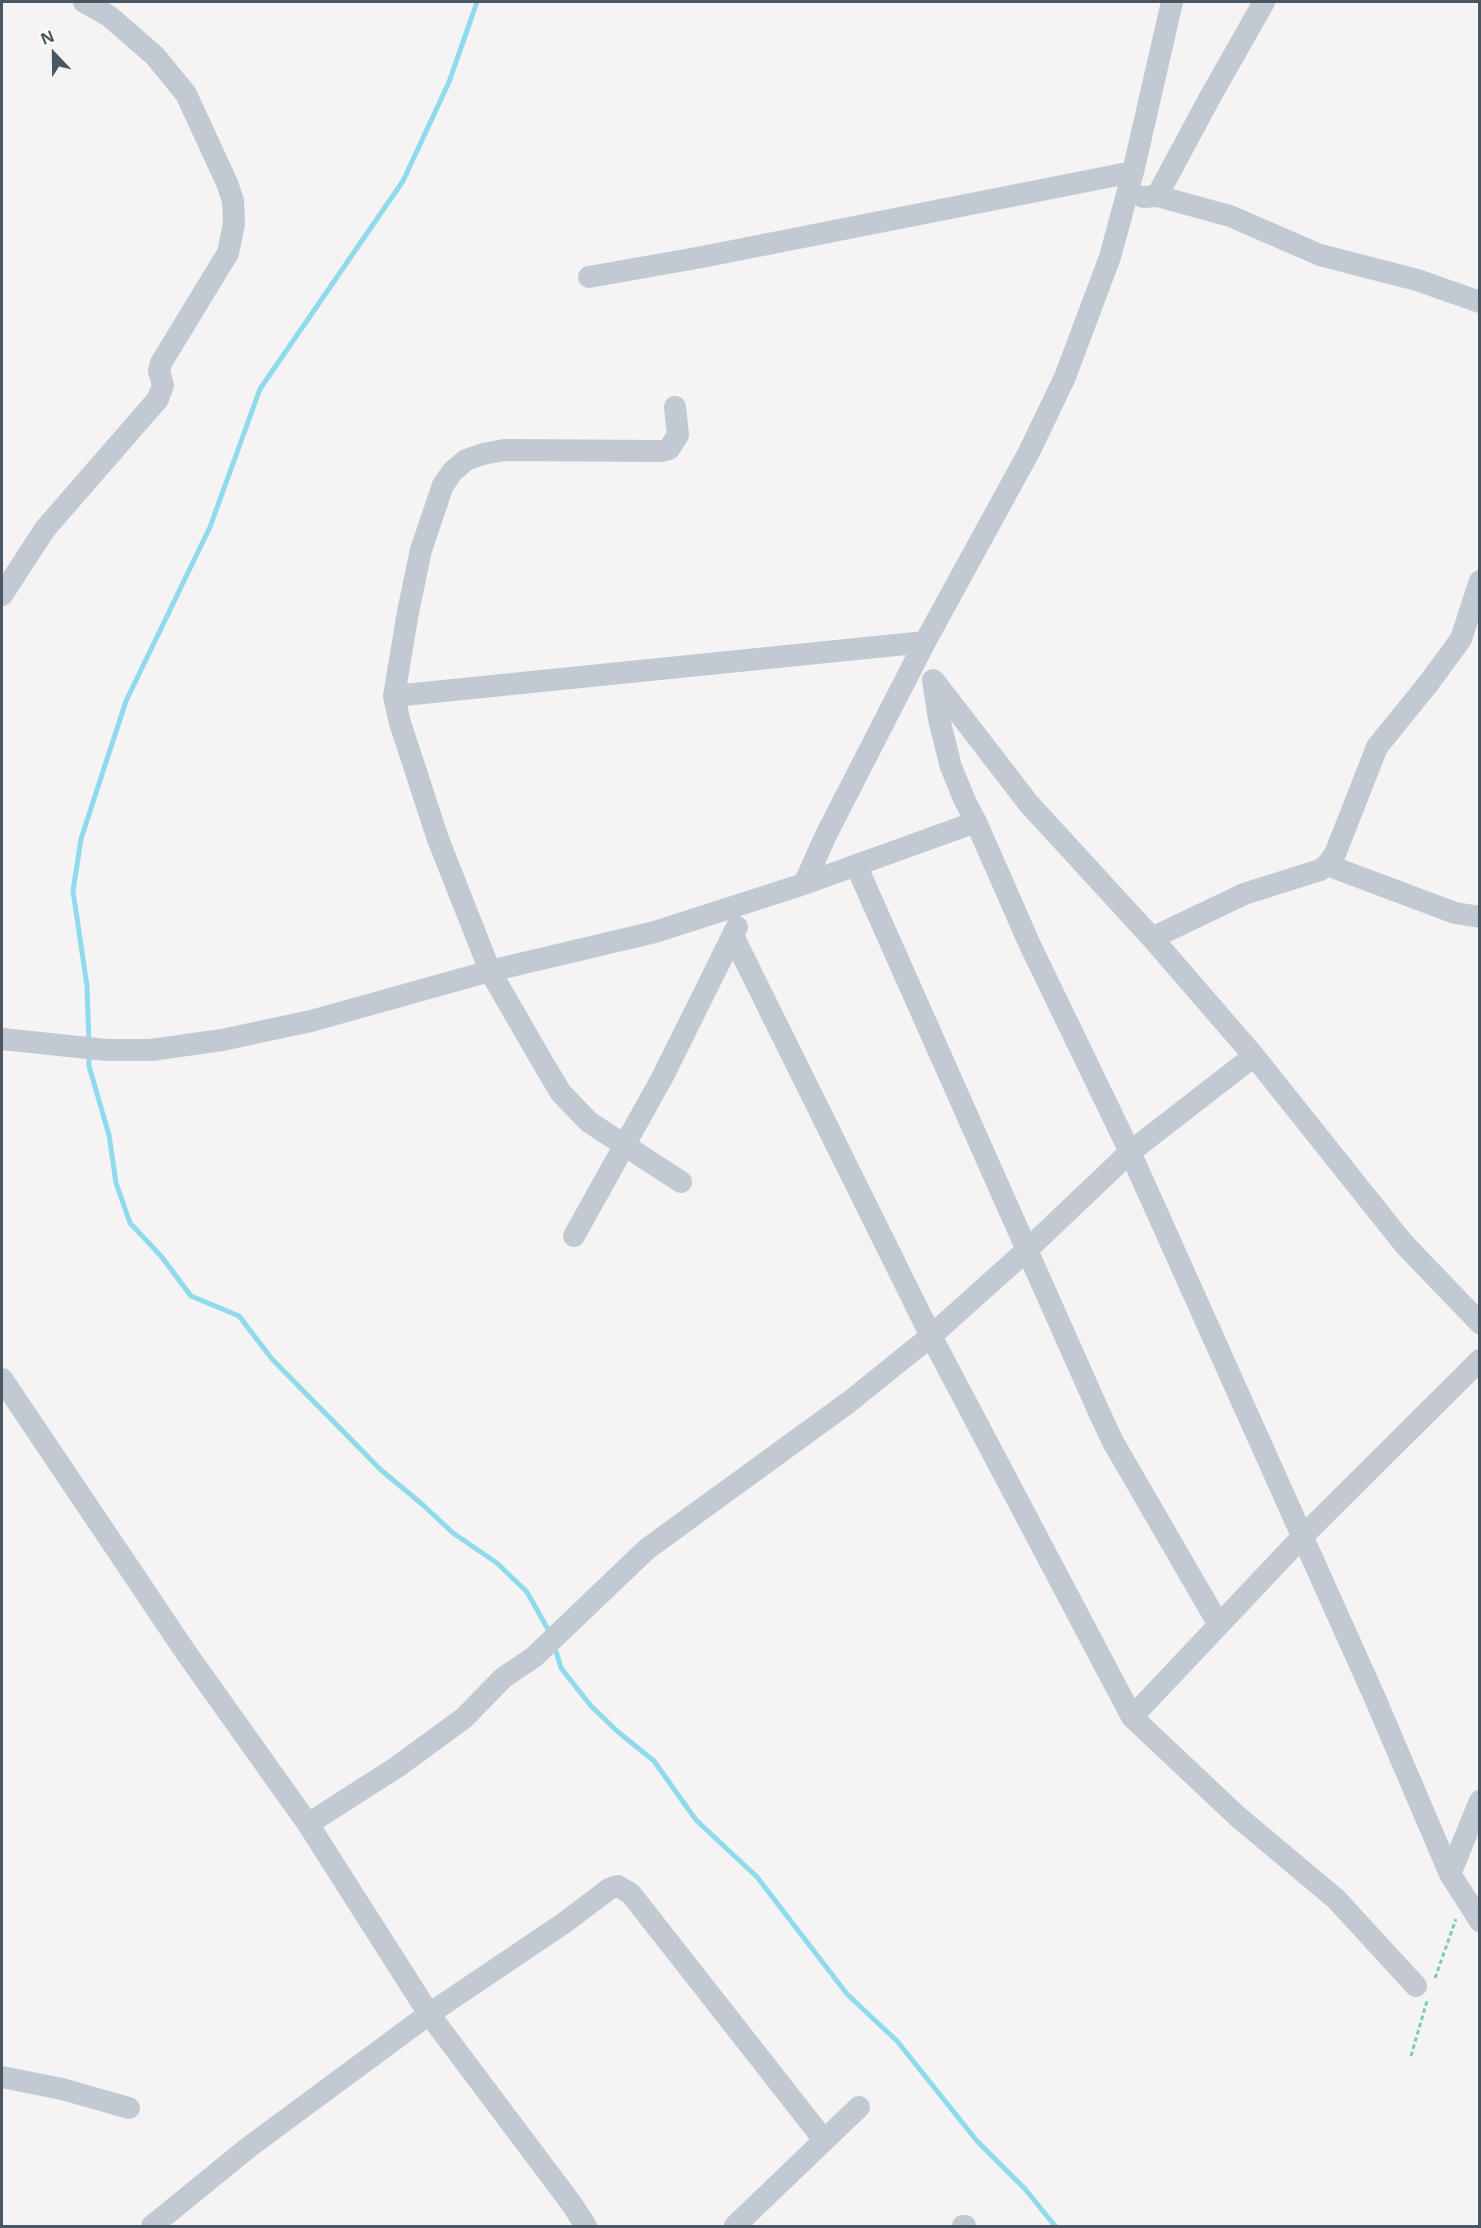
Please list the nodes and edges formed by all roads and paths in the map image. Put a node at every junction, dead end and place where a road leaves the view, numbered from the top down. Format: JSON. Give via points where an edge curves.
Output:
{"nodes":[{"id":1,"x":84,"y":2,"type":"edge"},
{"id":2,"x":1172,"y":2,"type":"edge"},
{"id":3,"x":1264,"y":2,"type":"edge"},
{"id":4,"x":1133,"y":172,"type":"junction"},
{"id":5,"x":1157,"y":196,"type":"junction"},
{"id":6,"x":1126,"y":197,"type":"junction"},
{"id":7,"x":589,"y":277,"type":"dead end"},
{"id":8,"x":1479,"y":302,"type":"edge"},
{"id":9,"x":675,"y":407,"type":"dead end"},
{"id":10,"x":1479,"y":582,"type":"edge"},
{"id":11,"x":2,"y":595,"type":"edge"},
{"id":12,"x":921,"y":650,"type":"junction"},
{"id":13,"x":933,"y":680,"type":"junction"},
{"id":14,"x":394,"y":696,"type":"junction"},
{"id":15,"x":976,"y":822,"type":"junction"},
{"id":16,"x":856,"y":865,"type":"junction"},
{"id":17,"x":1328,"y":865,"type":"junction"},
{"id":18,"x":804,"y":884,"type":"junction"},
{"id":19,"x":749,"y":902,"type":"junction"},
{"id":20,"x":1479,"y":917,"type":"edge"},
{"id":21,"x":733,"y":936,"type":"junction"},
{"id":22,"x":1152,"y":938,"type":"junction"},
{"id":23,"x":490,"y":971,"type":"junction"},
{"id":24,"x":2,"y":1039,"type":"edge"},
{"id":25,"x":1254,"y":1056,"type":"junction"},
{"id":26,"x":626,"y":1145,"type":"junction"},
{"id":27,"x":1130,"y":1152,"type":"junction"},
{"id":28,"x":681,"y":1182,"type":"dead end"},
{"id":29,"x":574,"y":1236,"type":"dead end"},
{"id":30,"x":1028,"y":1250,"type":"junction"},
{"id":31,"x":1479,"y":1323,"type":"edge"},
{"id":32,"x":931,"y":1336,"type":"junction"},
{"id":33,"x":1479,"y":1360,"type":"edge"},
{"id":34,"x":2,"y":1378,"type":"edge"},
{"id":35,"x":1302,"y":1537,"type":"junction"},
{"id":36,"x":1219,"y":1625,"type":"junction"},
{"id":37,"x":1132,"y":1718,"type":"junction"},
{"id":38,"x":1479,"y":1801,"type":"edge"},
{"id":39,"x":308,"y":1824,"type":"junction"},
{"id":40,"x":1450,"y":1874,"type":"junction"},
{"id":41,"x":1464,"y":1898,"type":"junction"},
{"id":42,"x":1479,"y":1921,"type":"edge"},
{"id":43,"x":1426,"y":1989,"type":"junction"},
{"id":44,"x":429,"y":2014,"type":"junction"},
{"id":45,"x":1411,"y":2056,"type":"dead end"},
{"id":46,"x":2,"y":2077,"type":"edge"},
{"id":47,"x":859,"y":2107,"type":"dead end"},
{"id":48,"x":129,"y":2108,"type":"dead end"},
{"id":49,"x":825,"y":2140,"type":"junction"},
{"id":50,"x":152,"y":2226,"type":"edge"},
{"id":51,"x":586,"y":2226,"type":"edge"},
{"id":52,"x":735,"y":2226,"type":"edge"}],
"edges":[{"from":1,"to":11,"type":"street","via":[[109,16],[155,56],[186,94],[228,183],[234,224],[228,253],[161,363],[163,385],[158,399],[45,529]]},
{"from":2,"to":4,"type":"street"},
{"from":3,"to":5,"type":"street"},
{"from":4,"to":6,"type":"street"},
{"from":4,"to":7,"type":"street"},
{"from":5,"to":6,"type":"street"},
{"from":5,"to":8,"type":"street","via":[[1230,216],[1320,255],[1417,280]]},
{"from":6,"to":12,"type":"street","via":[[1110,257],[1065,377],[1029,452]]},
{"from":9,"to":14,"type":"street","via":[[678,435],[669,449],[662,452],[504,450],[466,460],[453,471],[443,485],[421,550]]},
{"from":10,"to":17,"type":"street","via":[[1461,639],[1377,747]]},
{"from":12,"to":13,"type":"street"},
{"from":12,"to":14,"type":"street"},
{"from":12,"to":18,"type":"street"},
{"from":13,"to":15,"type":"street","via":[[951,767]]},
{"from":13,"to":22,"type":"street","via":[[1029,804]]},
{"from":14,"to":23,"type":"street","via":[[438,839]]},
{"from":15,"to":16,"type":"street"},
{"from":15,"to":27,"type":"street","via":[[1030,945]]},
{"from":16,"to":18,"type":"street"},
{"from":16,"to":30,"type":"street"},
{"from":17,"to":20,"type":"street","via":[[1455,913]]},
{"from":17,"to":22,"type":"street","via":[[1244,894]]},
{"from":18,"to":19,"type":"street"},
{"from":19,"to":21,"type":"street"},
{"from":19,"to":23,"type":"street","via":[[655,933]]},
{"from":21,"to":26,"type":"street"},
{"from":21,"to":32,"type":"street"},
{"from":22,"to":25,"type":"street"},
{"from":23,"to":24,"type":"street","via":[[310,1021],[151,1050],[107,1050]]},
{"from":23,"to":26,"type":"street","via":[[561,1093],[589,1122]]},
{"from":25,"to":27,"type":"street"},
{"from":25,"to":31,"type":"street","via":[[1404,1244]]},
{"from":26,"to":28,"type":"street"},
{"from":26,"to":29,"type":"street"},
{"from":27,"to":30,"type":"street"},
{"from":27,"to":35,"type":"street"},
{"from":30,"to":32,"type":"street"},
{"from":30,"to":36,"type":"street","via":[[1113,1442]]},
{"from":32,"to":37,"type":"street"},
{"from":32,"to":39,"type":"street","via":[[849,1402],[647,1549],[464,1718]]},
{"from":33,"to":35,"type":"street"},
{"from":34,"to":39,"type":"street","via":[[187,1654]]},
{"from":35,"to":36,"type":"street"},
{"from":35,"to":40,"type":"street"},
{"from":36,"to":37,"type":"street"},
{"from":37,"to":43,"type":"street","via":[[1237,1816],[1336,1899]]},
{"from":38,"to":40,"type":"street"},
{"from":39,"to":44,"type":"street"},
{"from":40,"to":41,"type":"street"},
{"from":41,"to":42,"type":"street"},
{"from":41,"to":43,"type":"path"},
{"from":43,"to":45,"type":"path"},
{"from":44,"to":49,"type":"street","via":[[618,1886],[631,1894]]},
{"from":44,"to":50,"type":"street","via":[[249,2147]]},
{"from":44,"to":51,"type":"street"},
{"from":46,"to":48,"type":"street"},
{"from":47,"to":49,"type":"street"},
{"from":49,"to":52,"type":"street"}]}
